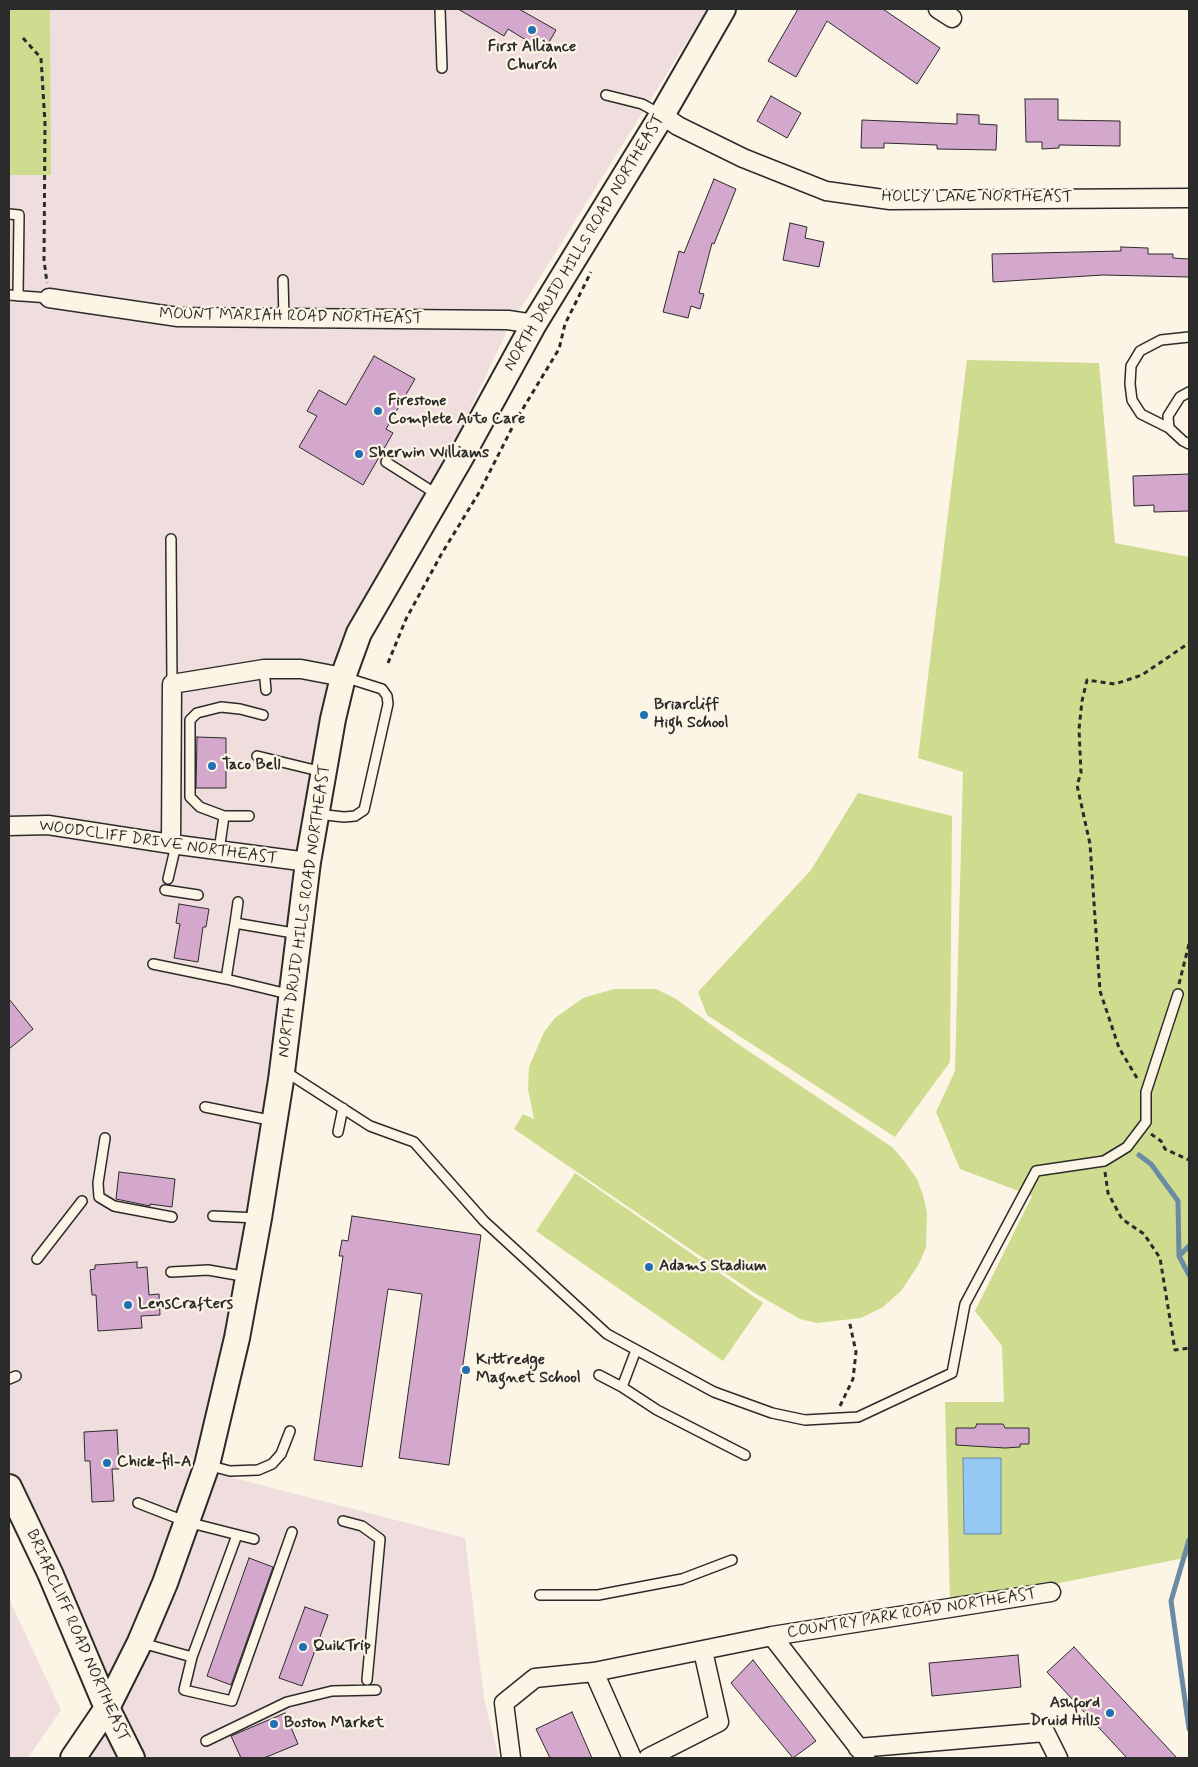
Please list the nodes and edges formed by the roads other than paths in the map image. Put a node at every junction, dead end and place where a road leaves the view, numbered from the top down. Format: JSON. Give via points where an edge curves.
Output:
{"nodes":[{"id":1,"x":440,"y":9,"type":"edge"},
{"id":2,"x":723,"y":9,"type":"edge"},
{"id":3,"x":442,"y":68,"type":"dead end"},
{"id":4,"x":606,"y":95,"type":"dead end"},
{"id":5,"x":662,"y":115,"type":"junction"},
{"id":6,"x":1189,"y":198,"type":"edge"},
{"id":7,"x":9,"y":214,"type":"edge"},
{"id":8,"x":283,"y":280,"type":"dead end"},
{"id":9,"x":13,"y":295,"type":"edge"},
{"id":10,"x":49,"y":298,"type":"joint"},
{"id":11,"x":284,"y":318,"type":"junction"},
{"id":12,"x":534,"y":324,"type":"junction"},
{"id":13,"x":1189,"y":337,"type":"edge"},
{"id":14,"x":1189,"y":392,"type":"edge"},
{"id":15,"x":1169,"y":428,"type":"junction"},
{"id":16,"x":1189,"y":444,"type":"edge"},
{"id":17,"x":386,"y":462,"type":"dead end"},
{"id":18,"x":438,"y":495,"type":"junction"},
{"id":19,"x":171,"y":539,"type":"dead end"},
{"id":20,"x":264,"y":669,"type":"junction"},
{"id":21,"x":342,"y":677,"type":"junction"},
{"id":22,"x":172,"y":684,"type":"junction"},
{"id":23,"x":266,"y":690,"type":"dead end"},
{"id":24,"x":263,"y":715,"type":"dead end"},
{"id":25,"x":257,"y":756,"type":"dead end"},
{"id":26,"x":324,"y":772,"type":"junction"},
{"id":27,"x":316,"y":814,"type":"junction"},
{"id":28,"x":224,"y":816,"type":"junction"},
{"id":29,"x":249,"y":816,"type":"dead end"},
{"id":30,"x":9,"y":826,"type":"edge"},
{"id":31,"x":174,"y":845,"type":"junction"},
{"id":32,"x":219,"y":851,"type":"junction"},
{"id":33,"x":308,"y":862,"type":"junction"},
{"id":34,"x":168,"y":879,"type":"dead end"},
{"id":35,"x":165,"y":890,"type":"dead end"},
{"id":36,"x":198,"y":895,"type":"dead end"},
{"id":37,"x":238,"y":902,"type":"dead end"},
{"id":38,"x":235,"y":923,"type":"junction"},
{"id":39,"x":299,"y":934,"type":"junction"},
{"id":40,"x":153,"y":964,"type":"dead end"},
{"id":41,"x":226,"y":979,"type":"junction"},
{"id":42,"x":1178,"y":994,"type":"road end"},
{"id":43,"x":292,"y":995,"type":"junction"},
{"id":44,"x":282,"y":1070,"type":"junction"},
{"id":45,"x":205,"y":1107,"type":"dead end"},
{"id":46,"x":342,"y":1108,"type":"junction"},
{"id":47,"x":274,"y":1121,"type":"junction"},
{"id":48,"x":338,"y":1132,"type":"dead end"},
{"id":49,"x":106,"y":1138,"type":"dead end"},
{"id":50,"x":82,"y":1201,"type":"dead end"},
{"id":51,"x":213,"y":1216,"type":"dead end"},
{"id":52,"x":172,"y":1217,"type":"dead end"},
{"id":53,"x":259,"y":1218,"type":"junction"},
{"id":54,"x":37,"y":1259,"type":"dead end"},
{"id":55,"x":171,"y":1272,"type":"dead end"},
{"id":56,"x":248,"y":1277,"type":"junction"},
{"id":57,"x":636,"y":1350,"type":"junction"},
{"id":58,"x":599,"y":1375,"type":"dead end"},
{"id":59,"x":622,"y":1387,"type":"junction"},
{"id":60,"x":290,"y":1431,"type":"dead end"},
{"id":61,"x":745,"y":1455,"type":"dead end"},
{"id":62,"x":207,"y":1465,"type":"junction"},
{"id":63,"x":9,"y":1487,"type":"edge"},
{"id":64,"x":138,"y":1503,"type":"dead end"},
{"id":65,"x":343,"y":1521,"type":"dead end"},
{"id":66,"x":187,"y":1522,"type":"junction"},
{"id":67,"x":292,"y":1532,"type":"dead end"},
{"id":68,"x":237,"y":1535,"type":"junction"},
{"id":69,"x":254,"y":1539,"type":"dead end"},
{"id":70,"x":732,"y":1560,"type":"dead end"},
{"id":71,"x":1052,"y":1592,"type":"dead end"},
{"id":72,"x":540,"y":1595,"type":"dead end"},
{"id":73,"x":772,"y":1636,"type":"junction"},
{"id":74,"x":140,"y":1642,"type":"junction"},
{"id":75,"x":703,"y":1651,"type":"junction"},
{"id":76,"x":192,"y":1657,"type":"junction"},
{"id":77,"x":594,"y":1672,"type":"junction"},
{"id":78,"x":367,"y":1680,"type":"dead end"},
{"id":79,"x":376,"y":1690,"type":"dead end"},
{"id":80,"x":107,"y":1708,"type":"junction"},
{"id":81,"x":206,"y":1741,"type":"dead end"},
{"id":82,"x":862,"y":1753,"type":"edge"},
{"id":83,"x":72,"y":1758,"type":"edge"},
{"id":84,"x":132,"y":1758,"type":"edge"},
{"id":85,"x":511,"y":1758,"type":"edge"},
{"id":86,"x":632,"y":1758,"type":"edge"},
{"id":87,"x":648,"y":1758,"type":"edge"},
{"id":88,"x":1058,"y":1758,"type":"edge"}],
"edges":[{"from":1,"to":3,"type":"lane"},
{"from":2,"to":5,"type":"main road","name":"NORTH DRUID HILLS ROAD NORTHEAST"},
{"from":4,"to":5,"type":"lane","via":[[642,104]]},
{"from":5,"to":6,"type":"street","name":"HOLLY LANE NORTHEAST","via":[[743,158],[826,191],[890,200]]},
{"from":5,"to":12,"type":"main road","name":"NORTH DRUID HILLS ROAD NORTHEAST"},
{"from":7,"to":9,"type":"lane","via":[[19,215]]},
{"from":8,"to":11,"type":"lane"},
{"from":9,"to":10,"type":"lane"},
{"from":10,"to":11,"type":"street","name":"MOUNT MARIAH ROAD NORTHEAST","via":[[178,317]]},
{"from":11,"to":12,"type":"street","name":"MOUNT MARIAH ROAD NORTHEAST","via":[[508,320]]},
{"from":12,"to":18,"type":"main road","name":"NORTH DRUID HILLS ROAD NORTHEAST"},
{"from":13,"to":15,"type":"lane","via":[[1150,344],[1140,351],[1131,366],[1132,400],[1141,414]]},
{"from":14,"to":15,"type":"lane","via":[[1180,397],[1168,416]]},
{"from":15,"to":16,"type":"lane"},
{"from":17,"to":18,"type":"lane"},
{"from":18,"to":21,"type":"main road","name":"NORTH DRUID HILLS ROAD NORTHEAST","via":[[359,633]]},
{"from":19,"to":22,"type":"lane"},
{"from":20,"to":21,"type":"street","via":[[301,669]]},
{"from":20,"to":22,"type":"street"},
{"from":20,"to":23,"type":"lane"},
{"from":21,"to":26,"type":"main road","name":"NORTH DRUID HILLS ROAD NORTHEAST"},
{"from":21,"to":27,"type":"lane","via":[[382,689],[388,704],[364,810],[355,816],[344,817]]},
{"from":22,"to":31,"type":"street"},
{"from":24,"to":28,"type":"lane","via":[[221,707],[197,713],[190,720],[190,797],[200,807]]},
{"from":25,"to":26,"type":"lane"},
{"from":26,"to":27,"type":"main road","name":"NORTH DRUID HILLS ROAD NORTHEAST"},
{"from":27,"to":33,"type":"main road","name":"NORTH DRUID HILLS ROAD NORTHEAST"},
{"from":28,"to":29,"type":"lane"},
{"from":28,"to":32,"type":"lane"},
{"from":30,"to":31,"type":"street","name":"WOODCLIFF DRIVE NORTHEAST","via":[[48,825]]},
{"from":31,"to":32,"type":"street","name":"WOODCLIFF DRIVE NORTHEAST"},
{"from":31,"to":34,"type":"lane"},
{"from":32,"to":33,"type":"street","name":"WOODCLIFF DRIVE NORTHEAST"},
{"from":33,"to":39,"type":"main road","name":"NORTH DRUID HILLS ROAD NORTHEAST"},
{"from":35,"to":36,"type":"lane"},
{"from":37,"to":38,"type":"lane"},
{"from":38,"to":39,"type":"lane"},
{"from":38,"to":41,"type":"lane"},
{"from":39,"to":43,"type":"main road","name":"NORTH DRUID HILLS ROAD NORTHEAST"},
{"from":40,"to":41,"type":"lane"},
{"from":41,"to":43,"type":"lane"},
{"from":42,"to":57,"type":"lane","via":[[1146,1092],[1146,1122],[1127,1147],[1104,1162],[1036,1171],[965,1304],[952,1373],[858,1417],[805,1420],[772,1413],[714,1392]]},
{"from":43,"to":44,"type":"main road","name":"NORTH DRUID HILLS ROAD NORTHEAST"},
{"from":44,"to":46,"type":"lane"},
{"from":44,"to":47,"type":"main road","name":"NORTH DRUID HILLS ROAD NORTHEAST"},
{"from":45,"to":47,"type":"lane"},
{"from":46,"to":48,"type":"lane"},
{"from":46,"to":57,"type":"lane","via":[[370,1126],[414,1142],[484,1221],[607,1334]]},
{"from":47,"to":53,"type":"main road","name":"NORTH DRUID HILLS ROAD NORTHEAST"},
{"from":49,"to":52,"type":"lane","via":[[98,1183],[99,1197],[114,1206]]},
{"from":50,"to":54,"type":"lane"},
{"from":51,"to":53,"type":"lane"},
{"from":53,"to":56,"type":"main road","name":"NORTH DRUID HILLS ROAD NORTHEAST"},
{"from":55,"to":56,"type":"lane","via":[[208,1270]]},
{"from":56,"to":62,"type":"main road","name":"NORTH DRUID HILLS ROAD NORTHEAST"},
{"from":57,"to":59,"type":"lane"},
{"from":58,"to":59,"type":"lane"},
{"from":59,"to":61,"type":"lane","via":[[658,1410]]},
{"from":60,"to":62,"type":"lane","via":[[281,1454],[272,1464],[258,1470],[230,1471]]},
{"from":62,"to":66,"type":"main road","name":"NORTH DRUID HILLS ROAD NORTHEAST"},
{"from":63,"to":80,"type":"main road","name":"BRIARCLIFF ROAD NORTHEAST"},
{"from":64,"to":66,"type":"lane"},
{"from":65,"to":78,"type":"lane","via":[[362,1526],[380,1539]]},
{"from":66,"to":68,"type":"lane"},
{"from":66,"to":74,"type":"main road","name":"NORTH DRUID HILLS ROAD NORTHEAST"},
{"from":67,"to":76,"type":"lane","via":[[232,1701],[184,1690]]},
{"from":68,"to":69,"type":"lane"},
{"from":68,"to":76,"type":"lane"},
{"from":70,"to":72,"type":"lane","via":[[682,1578],[598,1595]]},
{"from":71,"to":73,"type":"street","name":"COUNTRY PARK ROAD NORTHEAST"},
{"from":73,"to":75,"type":"street","name":"COUNTRY PARK ROAD NORTHEAST"},
{"from":73,"to":82,"type":"street"},
{"from":74,"to":76,"type":"lane"},
{"from":74,"to":80,"type":"main road","name":"NORTH DRUID HILLS ROAD NORTHEAST"},
{"from":75,"to":77,"type":"street","name":"COUNTRY PARK ROAD NORTHEAST"},
{"from":75,"to":87,"type":"street","via":[[719,1722]]},
{"from":77,"to":85,"type":"street","name":"COUNTRY PARK ROAD NORTHEAST","via":[[534,1678],[504,1703]]},
{"from":77,"to":86,"type":"street"},
{"from":79,"to":81,"type":"lane","via":[[332,1691],[287,1702]]},
{"from":80,"to":83,"type":"main road","name":"NORTH DRUID HILLS ROAD NORTHEAST"},
{"from":80,"to":84,"type":"main road","name":"BRIARCLIFF ROAD NORTHEAST"},
{"from":82,"to":88,"type":"street","via":[[1045,1732]]}]}
